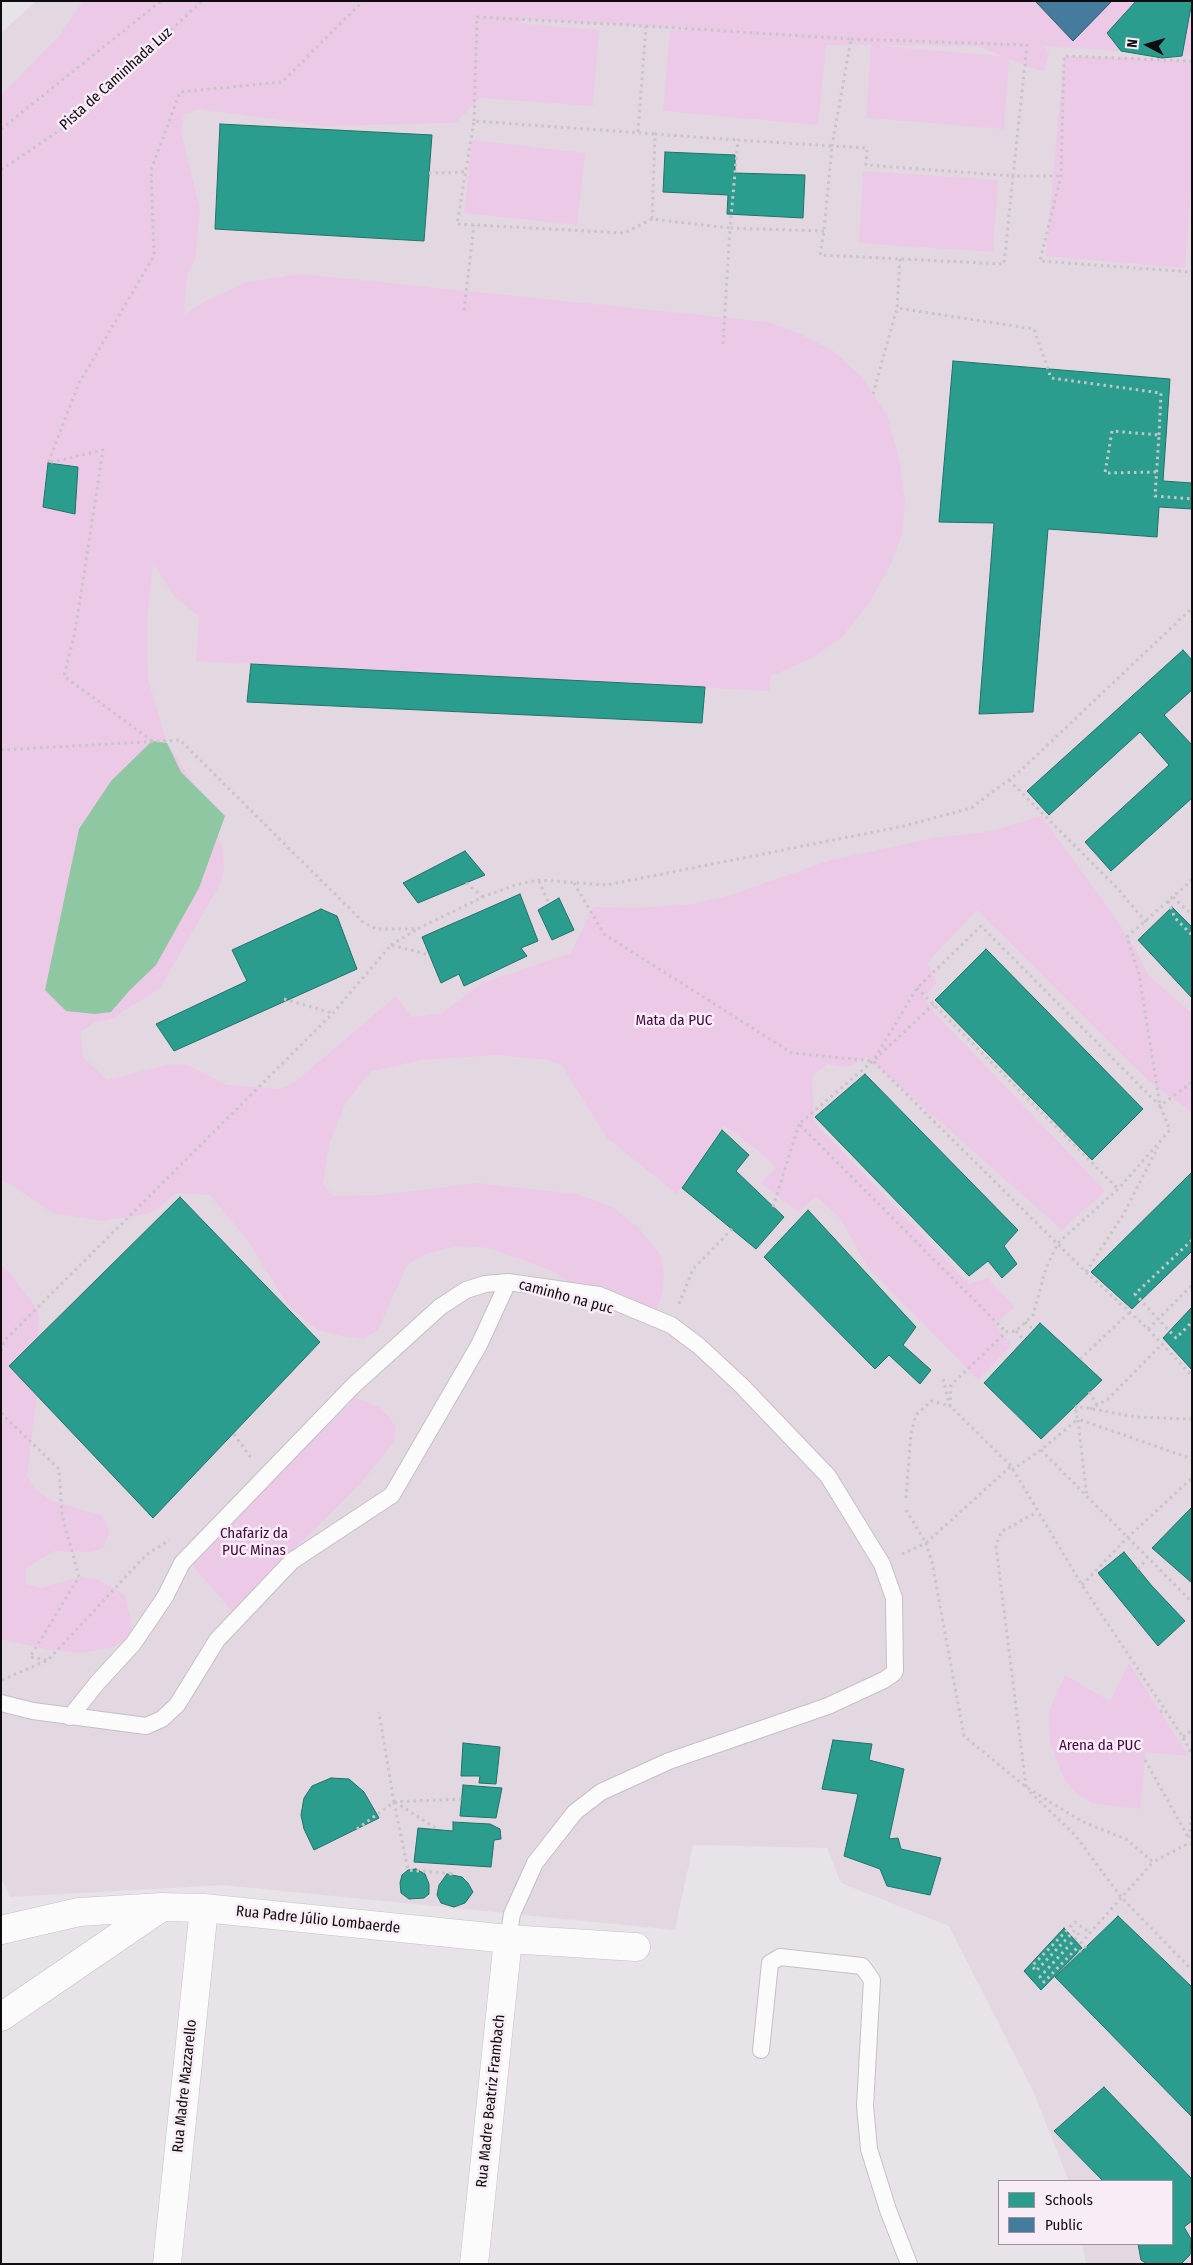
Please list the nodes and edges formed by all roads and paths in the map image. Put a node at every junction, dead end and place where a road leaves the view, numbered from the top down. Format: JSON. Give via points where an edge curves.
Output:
{"nodes":[{"id":1,"x":161,"y":1,"type":"edge"},
{"id":2,"x":202,"y":1,"type":"edge"},
{"id":3,"x":362,"y":1,"type":"edge"},
{"id":4,"x":646,"y":26,"type":"junction"},
{"id":5,"x":851,"y":39,"type":"junction"},
{"id":6,"x":1192,"y":61,"type":"edge"},
{"id":7,"x":474,"y":121,"type":"junction"},
{"id":8,"x":1,"y":129,"type":"edge"},
{"id":9,"x":638,"y":132,"type":"junction"},
{"id":10,"x":655,"y":134,"type":"junction"},
{"id":11,"x":738,"y":140,"type":"junction"},
{"id":12,"x":832,"y":146,"type":"junction"},
{"id":13,"x":1,"y":170,"type":"edge"},
{"id":14,"x":466,"y":172,"type":"junction"},
{"id":15,"x":429,"y":173,"type":"dead end"},
{"id":16,"x":1013,"y":176,"type":"junction"},
{"id":17,"x":1061,"y":176,"type":"junction"},
{"id":18,"x":652,"y":219,"type":"junction"},
{"id":19,"x":474,"y":225,"type":"junction"},
{"id":20,"x":730,"y":228,"type":"junction"},
{"id":21,"x":824,"y":231,"type":"junction"},
{"id":22,"x":900,"y":259,"type":"junction"},
{"id":23,"x":1192,"y":272,"type":"edge"},
{"id":24,"x":897,"y":308,"type":"junction"},
{"id":25,"x":464,"y":310,"type":"dead end"},
{"id":26,"x":723,"y":344,"type":"dead end"},
{"id":27,"x":873,"y":394,"type":"dead end"},
{"id":28,"x":1159,"y":435,"type":"junction"},
{"id":29,"x":1156,"y":472,"type":"junction"},
{"id":30,"x":1192,"y":500,"type":"edge"},
{"id":31,"x":1192,"y":608,"type":"edge"},
{"id":32,"x":152,"y":741,"type":"junction"},
{"id":33,"x":1,"y":750,"type":"edge"},
{"id":34,"x":1009,"y":780,"type":"junction"},
{"id":35,"x":539,"y":880,"type":"junction"},
{"id":36,"x":1192,"y":880,"type":"edge"},
{"id":37,"x":466,"y":883,"type":"dead end"},
{"id":38,"x":574,"y":883,"type":"junction"},
{"id":39,"x":483,"y":896,"type":"junction"},
{"id":40,"x":1173,"y":897,"type":"junction"},
{"id":41,"x":1168,"y":901,"type":"junction"},
{"id":42,"x":550,"y":904,"type":"dead end"},
{"id":43,"x":1192,"y":915,"type":"edge"},
{"id":44,"x":1146,"y":922,"type":"junction"},
{"id":45,"x":417,"y":929,"type":"junction"},
{"id":46,"x":1192,"y":935,"type":"edge"},
{"id":47,"x":390,"y":945,"type":"junction"},
{"id":48,"x":430,"y":955,"type":"dead end"},
{"id":49,"x":917,"y":988,"type":"junction"},
{"id":50,"x":284,"y":999,"type":"dead end"},
{"id":51,"x":934,"y":1004,"type":"dead end"},
{"id":52,"x":333,"y":1013,"type":"junction"},
{"id":53,"x":873,"y":1061,"type":"junction"},
{"id":54,"x":1192,"y":1082,"type":"edge"},
{"id":55,"x":1160,"y":1106,"type":"junction"},
{"id":56,"x":799,"y":1124,"type":"junction"},
{"id":57,"x":1161,"y":1142,"type":"junction"},
{"id":58,"x":1118,"y":1189,"type":"junction"},
{"id":59,"x":773,"y":1207,"type":"dead end"},
{"id":60,"x":732,"y":1229,"type":"dead end"},
{"id":61,"x":1192,"y":1240,"type":"edge"},
{"id":62,"x":1058,"y":1243,"type":"junction"},
{"id":63,"x":1086,"y":1272,"type":"junction"},
{"id":64,"x":508,"y":1282,"type":"junction"},
{"id":65,"x":1192,"y":1285,"type":"edge"},
{"id":66,"x":1130,"y":1312,"type":"junction"},
{"id":67,"x":1158,"y":1319,"type":"junction"},
{"id":68,"x":1026,"y":1322,"type":"junction"},
{"id":69,"x":1192,"y":1322,"type":"edge"},
{"id":70,"x":671,"y":1325,"type":"junction"},
{"id":71,"x":1148,"y":1329,"type":"junction"},
{"id":72,"x":1034,"y":1330,"type":"dead end"},
{"id":73,"x":1016,"y":1331,"type":"junction"},
{"id":74,"x":1006,"y":1332,"type":"junction"},
{"id":75,"x":1024,"y":1340,"type":"dead end"},
{"id":76,"x":1162,"y":1344,"type":"junction"},
{"id":77,"x":1,"y":1351,"type":"edge"},
{"id":78,"x":1080,"y":1359,"type":"dead end"},
{"id":79,"x":1192,"y":1376,"type":"edge"},
{"id":80,"x":943,"y":1379,"type":"dead end"},
{"id":81,"x":1089,"y":1392,"type":"dead end"},
{"id":82,"x":1097,"y":1405,"type":"junction"},
{"id":83,"x":950,"y":1406,"type":"junction"},
{"id":84,"x":1075,"y":1406,"type":"dead end"},
{"id":85,"x":1079,"y":1409,"type":"junction"},
{"id":86,"x":1089,"y":1409,"type":"junction"},
{"id":87,"x":1,"y":1413,"type":"edge"},
{"id":88,"x":1078,"y":1419,"type":"junction"},
{"id":89,"x":1192,"y":1419,"type":"edge"},
{"id":90,"x":234,"y":1434,"type":"dead end"},
{"id":91,"x":1041,"y":1450,"type":"junction"},
{"id":92,"x":1192,"y":1459,"type":"edge"},
{"id":93,"x":1012,"y":1468,"type":"junction"},
{"id":94,"x":265,"y":1476,"type":"junction"},
{"id":95,"x":1192,"y":1478,"type":"edge"},
{"id":96,"x":906,"y":1498,"type":"dead end"},
{"id":97,"x":1087,"y":1498,"type":"junction"},
{"id":98,"x":906,"y":1510,"type":"dead end"},
{"id":99,"x":1036,"y":1512,"type":"junction"},
{"id":100,"x":1127,"y":1538,"type":"junction"},
{"id":101,"x":170,"y":1540,"type":"dead end"},
{"id":102,"x":926,"y":1542,"type":"junction"},
{"id":103,"x":1148,"y":1558,"type":"junction"},
{"id":104,"x":882,"y":1564,"type":"junction"},
{"id":105,"x":1138,"y":1569,"type":"dead end"},
{"id":106,"x":1082,"y":1585,"type":"junction"},
{"id":107,"x":1192,"y":1602,"type":"edge"},
{"id":108,"x":48,"y":1660,"type":"junction"},
{"id":109,"x":1,"y":1680,"type":"edge"},
{"id":110,"x":1,"y":1703,"type":"edge"},
{"id":111,"x":1165,"y":1709,"type":"junction"},
{"id":112,"x":379,"y":1712,"type":"dead end"},
{"id":113,"x":1160,"y":1712,"type":"dead end"},
{"id":114,"x":70,"y":1717,"type":"junction"},
{"id":115,"x":1192,"y":1730,"type":"edge"},
{"id":116,"x":1183,"y":1737,"type":"junction"},
{"id":117,"x":1192,"y":1755,"type":"edge"},
{"id":118,"x":1145,"y":1760,"type":"dead end"},
{"id":119,"x":1026,"y":1787,"type":"junction"},
{"id":120,"x":462,"y":1800,"type":"dead end"},
{"id":121,"x":394,"y":1802,"type":"junction"},
{"id":122,"x":1192,"y":1811,"type":"edge"},
{"id":123,"x":357,"y":1829,"type":"dead end"},
{"id":124,"x":437,"y":1829,"type":"dead end"},
{"id":125,"x":1188,"y":1837,"type":"junction"},
{"id":126,"x":1191,"y":1843,"type":"edge"},
{"id":127,"x":1153,"y":1862,"type":"junction"},
{"id":128,"x":448,"y":1874,"type":"dead end"},
{"id":129,"x":1121,"y":1897,"type":"junction"},
{"id":130,"x":162,"y":1907,"type":"junction"},
{"id":131,"x":204,"y":1908,"type":"junction"},
{"id":132,"x":1,"y":1930,"type":"edge"},
{"id":133,"x":1090,"y":1933,"type":"junction"},
{"id":134,"x":508,"y":1939,"type":"junction"},
{"id":135,"x":636,"y":1947,"type":"dead end"},
{"id":136,"x":1086,"y":1948,"type":"dead end"},
{"id":137,"x":1081,"y":1952,"type":"dead end"},
{"id":138,"x":1192,"y":1970,"type":"edge"},
{"id":139,"x":1,"y":2017,"type":"edge"},
{"id":140,"x":761,"y":2050,"type":"dead end"},
{"id":141,"x":166,"y":2264,"type":"edge"},
{"id":142,"x":474,"y":2264,"type":"edge"},
{"id":143,"x":909,"y":2264,"type":"edge"}],
"edges":[{"from":1,"to":8,"type":"path"},
{"from":2,"to":13,"type":"path","name":"Pista de Caminhada Luz","via":[[72,122]]},
{"from":3,"to":32,"type":"path","via":[[282,82],[180,92],[151,170],[154,256],[79,383],[48,462],[103,450],[64,676]]},
{"from":4,"to":5,"type":"path"},
{"from":4,"to":7,"type":"path","via":[[477,17]]},
{"from":4,"to":9,"type":"path"},
{"from":5,"to":12,"type":"path"},
{"from":5,"to":16,"type":"path","via":[[1027,45]]},
{"from":6,"to":17,"type":"path","via":[[1064,56]]},
{"from":7,"to":9,"type":"path"},
{"from":7,"to":14,"type":"path"},
{"from":9,"to":10,"type":"path"},
{"from":10,"to":11,"type":"path"},
{"from":10,"to":18,"type":"path"},
{"from":11,"to":12,"type":"path"},
{"from":11,"to":20,"type":"path"},
{"from":12,"to":16,"type":"path","via":[[867,148],[866,166]]},
{"from":12,"to":21,"type":"path"},
{"from":14,"to":15,"type":"path"},
{"from":14,"to":19,"type":"path","via":[[457,224]]},
{"from":16,"to":17,"type":"path"},
{"from":16,"to":22,"type":"path","via":[[1004,264]]},
{"from":17,"to":23,"type":"path","via":[[1040,261]]},
{"from":18,"to":19,"type":"path","via":[[624,234]]},
{"from":18,"to":20,"type":"path"},
{"from":19,"to":25,"type":"path"},
{"from":20,"to":21,"type":"path"},
{"from":20,"to":26,"type":"path"},
{"from":21,"to":22,"type":"path","via":[[820,255]]},
{"from":22,"to":24,"type":"path"},
{"from":24,"to":27,"type":"path"},
{"from":24,"to":28,"type":"path","via":[[1034,329],[1050,378],[1160,392]]},
{"from":28,"to":29,"type":"path"},
{"from":28,"to":29,"type":"path","via":[[1112,431],[1104,473]]},
{"from":29,"to":30,"type":"path","via":[[1155,496]]},
{"from":31,"to":34,"type":"path"},
{"from":32,"to":33,"type":"path"},
{"from":32,"to":45,"type":"path","via":[[180,740],[364,924],[377,929]]},
{"from":34,"to":38,"type":"path","via":[[970,808],[904,826],[607,885]]},
{"from":34,"to":44,"type":"path","via":[[1117,888]]},
{"from":35,"to":38,"type":"path"},
{"from":35,"to":39,"type":"path"},
{"from":35,"to":42,"type":"path"},
{"from":36,"to":40,"type":"path"},
{"from":37,"to":39,"type":"path"},
{"from":38,"to":53,"type":"path","via":[[604,934],[792,1053]]},
{"from":39,"to":45,"type":"path"},
{"from":40,"to":41,"type":"path"},
{"from":40,"to":43,"type":"path"},
{"from":41,"to":44,"type":"path"},
{"from":41,"to":46,"type":"path","via":[[1175,918]]},
{"from":44,"to":55,"type":"path","via":[[1127,937],[1139,974]]},
{"from":45,"to":47,"type":"path"},
{"from":47,"to":48,"type":"path"},
{"from":47,"to":52,"type":"path"},
{"from":49,"to":53,"type":"path"},
{"from":49,"to":55,"type":"path","via":[[981,926]]},
{"from":49,"to":58,"type":"path"},
{"from":50,"to":52,"type":"path"},
{"from":51,"to":53,"type":"path"},
{"from":52,"to":77,"type":"path","via":[[4,1341]]},
{"from":53,"to":56,"type":"path"},
{"from":53,"to":62,"type":"path"},
{"from":54,"to":55,"type":"path"},
{"from":55,"to":57,"type":"path","via":[[1170,1130]]},
{"from":56,"to":59,"type":"path"},
{"from":56,"to":74,"type":"path"},
{"from":57,"to":58,"type":"path"},
{"from":57,"to":63,"type":"path","via":[[1124,1215]]},
{"from":58,"to":62,"type":"path"},
{"from":60,"to":70,"type":"path","via":[[693,1269]]},
{"from":61,"to":67,"type":"path","via":[[1135,1294]]},
{"from":62,"to":63,"type":"path"},
{"from":62,"to":68,"type":"path","via":[[1046,1268],[1032,1315]]},
{"from":63,"to":66,"type":"path"},
{"from":64,"to":70,"type":"lane","via":[[600,1295]]},
{"from":64,"to":94,"type":"lane","via":[[466,1290],[440,1307],[353,1386]]},
{"from":64,"to":114,"type":"lane","via":[[479,1345],[392,1495],[292,1561],[217,1640],[177,1704],[162,1720],[146,1726]]},
{"from":65,"to":67,"type":"path"},
{"from":66,"to":71,"type":"path"},
{"from":66,"to":78,"type":"path"},
{"from":67,"to":69,"type":"path","via":[[1176,1338]]},
{"from":67,"to":71,"type":"path"},
{"from":68,"to":72,"type":"path"},
{"from":68,"to":73,"type":"path"},
{"from":70,"to":104,"type":"lane","via":[[741,1385],[828,1476]]},
{"from":71,"to":76,"type":"path"},
{"from":73,"to":74,"type":"path"},
{"from":73,"to":75,"type":"path"},
{"from":74,"to":83,"type":"path","via":[[951,1385]]},
{"from":76,"to":79,"type":"path"},
{"from":76,"to":82,"type":"path","via":[[1108,1399]]},
{"from":80,"to":83,"type":"path"},
{"from":81,"to":82,"type":"path"},
{"from":82,"to":86,"type":"path"},
{"from":83,"to":93,"type":"path"},
{"from":83,"to":96,"type":"path","via":[[931,1401],[916,1416],[911,1433]]},
{"from":84,"to":85,"type":"path"},
{"from":85,"to":86,"type":"path"},
{"from":85,"to":88,"type":"path","via":[[1075,1412]]},
{"from":86,"to":89,"type":"path","via":[[1136,1417]]},
{"from":87,"to":108,"type":"path","via":[[59,1469],[62,1514],[79,1577],[30,1657]]},
{"from":88,"to":91,"type":"path"},
{"from":88,"to":92,"type":"path"},
{"from":88,"to":97,"type":"path"},
{"from":90,"to":94,"type":"path"},
{"from":91,"to":93,"type":"path"},
{"from":91,"to":97,"type":"path"},
{"from":93,"to":99,"type":"path"},
{"from":93,"to":102,"type":"path"},
{"from":94,"to":114,"type":"lane","via":[[182,1563],[166,1597],[133,1644]]},
{"from":95,"to":100,"type":"path"},
{"from":97,"to":100,"type":"path"},
{"from":98,"to":102,"type":"path"},
{"from":99,"to":106,"type":"path"},
{"from":99,"to":119,"type":"path","via":[[1000,1532],[996,1546]]},
{"from":100,"to":103,"type":"path"},
{"from":100,"to":106,"type":"path"},
{"from":101,"to":108,"type":"path","via":[[146,1556]]},
{"from":102,"to":104,"type":"path"},
{"from":102,"to":119,"type":"path","via":[[939,1591],[964,1736]]},
{"from":103,"to":105,"type":"path"},
{"from":103,"to":107,"type":"path"},
{"from":104,"to":134,"type":"lane","via":[[894,1598],[894,1673],[828,1706],[669,1761],[601,1792],[575,1812],[535,1863],[512,1914]]},
{"from":106,"to":111,"type":"path"},
{"from":108,"to":109,"type":"path"},
{"from":110,"to":114,"type":"lane"},
{"from":111,"to":113,"type":"path"},
{"from":111,"to":116,"type":"path"},
{"from":112,"to":121,"type":"path"},
{"from":115,"to":116,"type":"path"},
{"from":116,"to":117,"type":"path"},
{"from":118,"to":125,"type":"path"},
{"from":119,"to":127,"type":"path","via":[[1084,1822],[1126,1839]]},
{"from":119,"to":129,"type":"path","via":[[1075,1835]]},
{"from":120,"to":121,"type":"path"},
{"from":121,"to":123,"type":"path"},
{"from":121,"to":124,"type":"path"},
{"from":121,"to":128,"type":"path","via":[[408,1870],[454,1874]]},
{"from":122,"to":125,"type":"path"},
{"from":125,"to":126,"type":"path"},
{"from":126,"to":127,"type":"path"},
{"from":127,"to":129,"type":"path"},
{"from":129,"to":133,"type":"path"},
{"from":129,"to":138,"type":"path"},
{"from":130,"to":131,"type":"street","name":"Rua Padre Júlio Lombaerde"},
{"from":130,"to":132,"type":"street","name":"Rua Padre Júlio Lombaerde","via":[[79,1912]]},
{"from":130,"to":139,"type":"street"},
{"from":131,"to":134,"type":"street","name":"Rua Padre Júlio Lombaerde"},
{"from":131,"to":141,"type":"street","name":"Rua Madre Mazzarello"},
{"from":133,"to":136,"type":"path","via":[[1079,1943]]},
{"from":133,"to":137,"type":"path","via":[[1075,1922],[1032,1966],[1036,1971],[1075,1930],[1079,1935],[1040,1977],[1044,1982],[1078,1948]]},
{"from":134,"to":135,"type":"street","name":"Rua Padre Júlio Lombaerde"},
{"from":134,"to":142,"type":"street","name":"Rua Madre Beatriz Frambach"},
{"from":140,"to":143,"type":"lane","via":[[770,1963],[780,1957],[862,1966],[872,1980],[865,2106],[869,2149]]}]}
